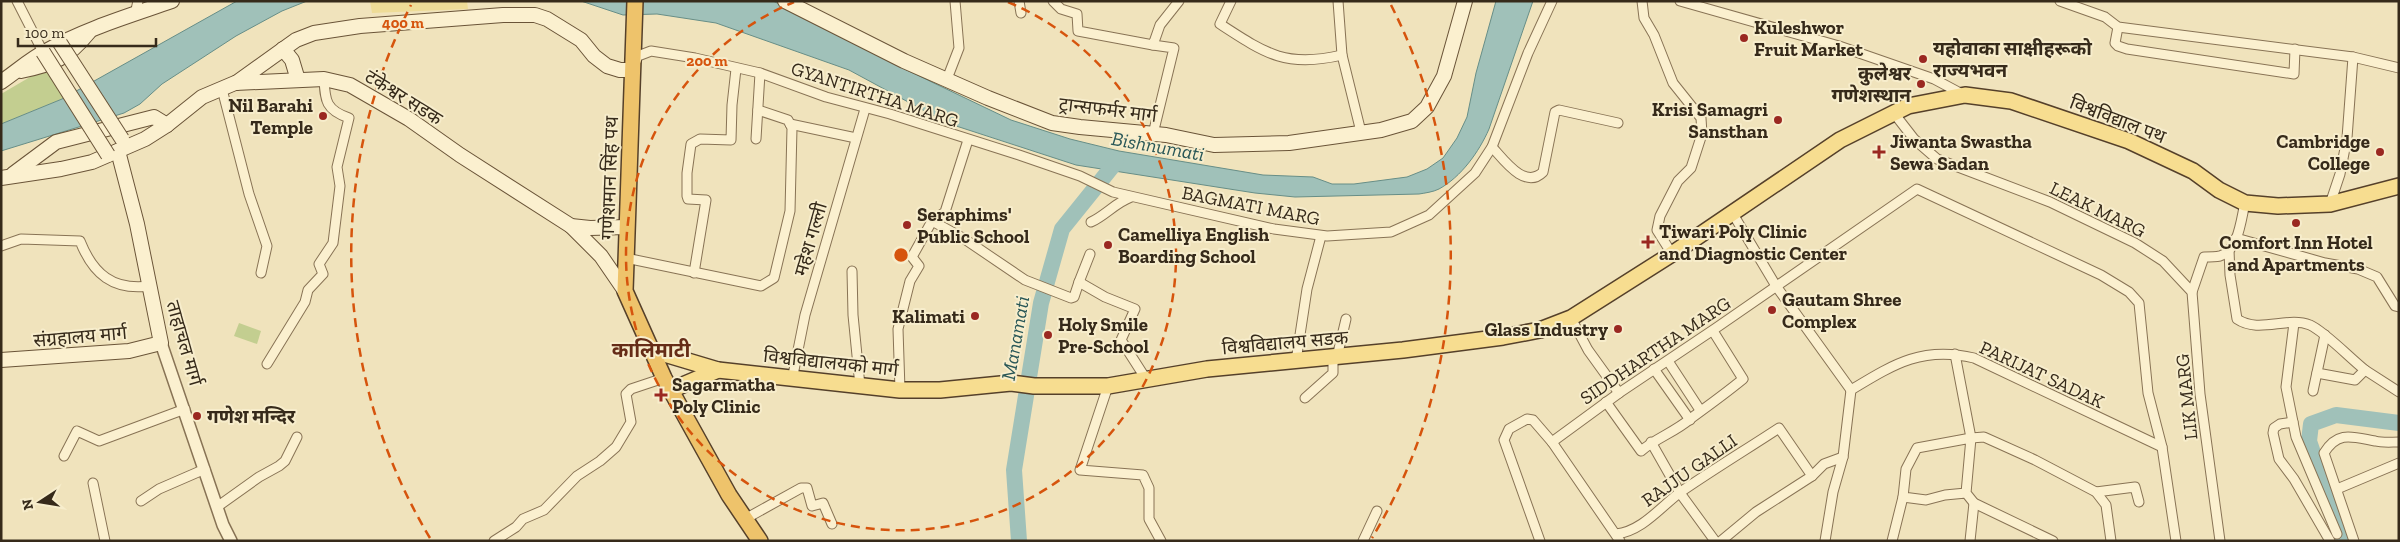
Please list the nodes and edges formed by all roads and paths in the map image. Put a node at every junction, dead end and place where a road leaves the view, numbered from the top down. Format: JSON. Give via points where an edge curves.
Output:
{"nodes":[{"id":1,"x":17,"y":1,"type":"edge"},
{"id":2,"x":172,"y":1,"type":"edge"},
{"id":3,"x":635,"y":1,"type":"edge"},
{"id":4,"x":785,"y":1,"type":"edge"},
{"id":5,"x":956,"y":1,"type":"edge"},
{"id":6,"x":1020,"y":1,"type":"edge"},
{"id":7,"x":1053,"y":1,"type":"edge"},
{"id":8,"x":1179,"y":1,"type":"edge"},
{"id":9,"x":1231,"y":1,"type":"edge"},
{"id":10,"x":1338,"y":1,"type":"edge"},
{"id":11,"x":1465,"y":1,"type":"edge"},
{"id":12,"x":1552,"y":1,"type":"edge"},
{"id":13,"x":1642,"y":1,"type":"edge"},
{"id":14,"x":1680,"y":1,"type":"edge"},
{"id":15,"x":2060,"y":1,"type":"edge"},
{"id":16,"x":137,"y":8,"type":"edge"},
{"id":17,"x":1021,"y":13,"type":"dead end"},
{"id":18,"x":2118,"y":27,"type":"junction"},
{"id":19,"x":91,"y":29,"type":"junction"},
{"id":20,"x":60,"y":43,"type":"junction"},
{"id":21,"x":1153,"y":45,"type":"junction"},
{"id":22,"x":283,"y":49,"type":"junction"},
{"id":23,"x":2295,"y":49,"type":"junction"},
{"id":24,"x":43,"y":52,"type":"junction"},
{"id":25,"x":1342,"y":54,"type":"junction"},
{"id":26,"x":2353,"y":57,"type":"junction"},
{"id":27,"x":2399,"y":68,"type":"edge"},
{"id":28,"x":736,"y":69,"type":"junction"},
{"id":29,"x":632,"y":70,"type":"junction"},
{"id":30,"x":18,"y":71,"type":"junction"},
{"id":31,"x":760,"y":74,"type":"junction"},
{"id":32,"x":324,"y":79,"type":"junction"},
{"id":33,"x":298,"y":80,"type":"junction"},
{"id":34,"x":947,"y":80,"type":"junction"},
{"id":35,"x":1,"y":82,"type":"edge"},
{"id":36,"x":229,"y":86,"type":"junction"},
{"id":37,"x":1965,"y":95,"type":"junction"},
{"id":38,"x":864,"y":109,"type":"junction"},
{"id":39,"x":758,"y":110,"type":"junction"},
{"id":40,"x":1893,"y":112,"type":"junction"},
{"id":41,"x":1618,"y":123,"type":"dead end"},
{"id":42,"x":790,"y":124,"type":"junction"},
{"id":43,"x":168,"y":125,"type":"junction"},
{"id":44,"x":1361,"y":132,"type":"junction"},
{"id":45,"x":1153,"y":134,"type":"junction"},
{"id":46,"x":856,"y":138,"type":"junction"},
{"id":47,"x":756,"y":139,"type":"dead end"},
{"id":48,"x":968,"y":140,"type":"junction"},
{"id":49,"x":1492,"y":147,"type":"junction"},
{"id":50,"x":118,"y":148,"type":"junction"},
{"id":51,"x":7,"y":176,"type":"edge"},
{"id":52,"x":2399,"y":186,"type":"edge"},
{"id":53,"x":1113,"y":192,"type":"joint"},
{"id":54,"x":1132,"y":196,"type":"junction"},
{"id":55,"x":2245,"y":203,"type":"junction"},
{"id":56,"x":2330,"y":204,"type":"junction"},
{"id":57,"x":1733,"y":214,"type":"junction"},
{"id":58,"x":932,"y":221,"type":"junction"},
{"id":59,"x":1091,"y":222,"type":"dead end"},
{"id":60,"x":571,"y":226,"type":"junction"},
{"id":61,"x":627,"y":227,"type":"junction"},
{"id":62,"x":1321,"y":236,"type":"junction"},
{"id":63,"x":2236,"y":238,"type":"junction"},
{"id":64,"x":1,"y":246,"type":"edge"},
{"id":65,"x":2229,"y":250,"type":"junction"},
{"id":66,"x":1090,"y":254,"type":"dead end"},
{"id":67,"x":1672,"y":254,"type":"junction"},
{"id":68,"x":626,"y":258,"type":"junction"},
{"id":69,"x":852,"y":271,"type":"dead end"},
{"id":70,"x":261,"y":273,"type":"dead end"},
{"id":71,"x":694,"y":273,"type":"junction"},
{"id":72,"x":1079,"y":282,"type":"junction"},
{"id":73,"x":150,"y":286,"type":"junction"},
{"id":74,"x":1776,"y":286,"type":"junction"},
{"id":75,"x":625,"y":292,"type":"junction"},
{"id":76,"x":2192,"y":292,"type":"junction"},
{"id":77,"x":2399,"y":308,"type":"edge"},
{"id":78,"x":1571,"y":318,"type":"junction"},
{"id":79,"x":1346,"y":319,"type":"dead end"},
{"id":80,"x":2294,"y":323,"type":"junction"},
{"id":81,"x":1712,"y":331,"type":"junction"},
{"id":82,"x":2325,"y":334,"type":"junction"},
{"id":83,"x":161,"y":343,"type":"junction"},
{"id":84,"x":650,"y":350,"type":"junction"},
{"id":85,"x":1956,"y":354,"type":"junction"},
{"id":86,"x":1335,"y":357,"type":"junction"},
{"id":87,"x":1,"y":360,"type":"edge"},
{"id":88,"x":1296,"y":360,"type":"junction"},
{"id":89,"x":1668,"y":361,"type":"junction"},
{"id":90,"x":267,"y":364,"type":"dead end"},
{"id":91,"x":1654,"y":369,"type":"junction"},
{"id":92,"x":718,"y":370,"type":"junction"},
{"id":93,"x":2364,"y":370,"type":"junction"},
{"id":94,"x":2317,"y":373,"type":"junction"},
{"id":95,"x":792,"y":380,"type":"junction"},
{"id":96,"x":1146,"y":380,"type":"junction"},
{"id":97,"x":668,"y":384,"type":"junction"},
{"id":98,"x":860,"y":386,"type":"junction"},
{"id":99,"x":1034,"y":386,"type":"joint"},
{"id":100,"x":1108,"y":386,"type":"junction"},
{"id":101,"x":900,"y":390,"type":"junction"},
{"id":102,"x":1851,"y":390,"type":"junction"},
{"id":103,"x":2313,"y":390,"type":"dead end"},
{"id":104,"x":2399,"y":392,"type":"edge"},
{"id":105,"x":1619,"y":393,"type":"junction"},
{"id":106,"x":1305,"y":398,"type":"dead end"},
{"id":107,"x":1606,"y":402,"type":"junction"},
{"id":108,"x":185,"y":409,"type":"junction"},
{"id":109,"x":1700,"y":410,"type":"junction"},
{"id":110,"x":1690,"y":420,"type":"junction"},
{"id":111,"x":2293,"y":422,"type":"junction"},
{"id":112,"x":297,"y":437,"type":"dead end"},
{"id":113,"x":1972,"y":438,"type":"junction"},
{"id":114,"x":1552,"y":442,"type":"junction"},
{"id":115,"x":1652,"y":442,"type":"junction"},
{"id":116,"x":2399,"y":442,"type":"edge"},
{"id":117,"x":2162,"y":447,"type":"junction"},
{"id":118,"x":64,"y":456,"type":"dead end"},
{"id":119,"x":1844,"y":457,"type":"junction"},
{"id":120,"x":2399,"y":463,"type":"edge"},
{"id":121,"x":205,"y":469,"type":"junction"},
{"id":122,"x":1812,"y":476,"type":"junction"},
{"id":123,"x":93,"y":484,"type":"dead end"},
{"id":124,"x":2316,"y":484,"type":"junction"},
{"id":125,"x":2337,"y":489,"type":"junction"},
{"id":126,"x":2300,"y":490,"type":"junction"},
{"id":127,"x":2096,"y":492,"type":"junction"},
{"id":128,"x":1680,"y":493,"type":"junction"},
{"id":129,"x":1966,"y":493,"type":"junction"},
{"id":130,"x":1903,"y":497,"type":"junction"},
{"id":131,"x":141,"y":501,"type":"dead end"},
{"id":132,"x":2139,"y":502,"type":"dead end"},
{"id":133,"x":1974,"y":503,"type":"junction"},
{"id":134,"x":217,"y":507,"type":"junction"},
{"id":135,"x":1377,"y":511,"type":"dead end"},
{"id":136,"x":746,"y":519,"type":"junction"},
{"id":137,"x":832,"y":524,"type":"dead end"},
{"id":138,"x":2332,"y":524,"type":"junction"},
{"id":139,"x":2323,"y":529,"type":"junction"},
{"id":140,"x":1618,"y":537,"type":"edge"},
{"id":141,"x":2333,"y":537,"type":"edge"},
{"id":142,"x":105,"y":541,"type":"edge"},
{"id":143,"x":231,"y":541,"type":"edge"},
{"id":144,"x":494,"y":541,"type":"edge"},
{"id":145,"x":760,"y":541,"type":"edge"},
{"id":146,"x":1161,"y":541,"type":"edge"},
{"id":147,"x":1363,"y":541,"type":"edge"},
{"id":148,"x":1540,"y":541,"type":"edge"},
{"id":149,"x":1715,"y":541,"type":"edge"},
{"id":150,"x":1721,"y":541,"type":"edge"},
{"id":151,"x":1826,"y":541,"type":"edge"},
{"id":152,"x":1892,"y":541,"type":"edge"},
{"id":153,"x":1970,"y":541,"type":"edge"},
{"id":154,"x":2053,"y":541,"type":"edge"},
{"id":155,"x":2111,"y":541,"type":"edge"},
{"id":156,"x":2176,"y":541,"type":"edge"},
{"id":157,"x":2220,"y":541,"type":"edge"},
{"id":158,"x":2354,"y":541,"type":"edge"}],
"edges":[{"from":1,"to":24,"type":"street"},
{"from":2,"to":16,"type":"main road"},
{"from":3,"to":29,"type":"highway","name":"गणेशमान सिंह पथ"},
{"from":4,"to":34,"type":"main road","name":"ट्रान्सफर्मर मार्ग"},
{"from":5,"to":34,"type":"street","via":[[959,48]]},
{"from":6,"to":17,"type":"street"},
{"from":7,"to":21,"type":"street","via":[[1061,9],[1077,14],[1078,31]]},
{"from":8,"to":21,"type":"street","via":[[1160,25]]},
{"from":9,"to":25,"type":"street","via":[[1220,24],[1274,57],[1322,59]]},
{"from":10,"to":25,"type":"street"},
{"from":11,"to":44,"type":"main road","name":"ट्रान्सफर्मर मार्ग","via":[[1444,76],[1427,107],[1412,121]]},
{"from":12,"to":49,"type":"street","name":"BAGMATI MARG"},
{"from":13,"to":67,"type":"street","via":[[1644,18],[1673,83],[1701,118],[1702,134],[1691,168],[1678,181],[1660,216],[1657,230]]},
{"from":14,"to":37,"type":"street","via":[[1839,46],[1934,79]]},
{"from":15,"to":18,"type":"street","via":[[2105,17]]},
{"from":16,"to":19,"type":"main road"},
{"from":18,"to":23,"type":"street"},
{"from":18,"to":23,"type":"street","via":[[2115,43],[2127,49],[2294,74]]},
{"from":19,"to":20,"type":"main road"},
{"from":19,"to":30,"type":"main road","via":[[73,51],[44,66]]},
{"from":20,"to":24,"type":"main road"},
{"from":20,"to":50,"type":"main road","bridge":true},
{"from":21,"to":45,"type":"street","via":[[1174,48]]},
{"from":22,"to":29,"type":"main road","via":[[305,35],[327,30],[520,14],[548,19],[581,40],[607,66]]},
{"from":22,"to":33,"type":"main road","via":[[292,60]]},
{"from":22,"to":36,"type":"main road"},
{"from":23,"to":26,"type":"street"},
{"from":24,"to":30,"type":"main road"},
{"from":24,"to":50,"type":"main road","bridge":true},
{"from":25,"to":44,"type":"street"},
{"from":26,"to":27,"type":"street"},
{"from":26,"to":56,"type":"street","via":[[2347,138]]},
{"from":28,"to":29,"type":"street","name":"GYANTIRTHA MARG","via":[[651,51],[638,56]]},
{"from":28,"to":31,"type":"street","name":"GYANTIRTHA MARG"},
{"from":28,"to":71,"type":"street","via":[[731,140],[700,139],[691,144],[687,196],[688,199],[706,200]]},
{"from":29,"to":61,"type":"highway","name":"गणेशमान सिंह पथ"},
{"from":30,"to":35,"type":"main road"},
{"from":31,"to":38,"type":"street","name":"GYANTIRTHA MARG"},
{"from":31,"to":39,"type":"street"},
{"from":32,"to":33,"type":"main road","name":"टंकेश्वर सडक"},
{"from":32,"to":60,"type":"main road","name":"टंकेश्वर सडक","via":[[350,85],[409,120]]},
{"from":32,"to":90,"type":"street","via":[[325,100],[336,114],[349,118],[337,167],[340,186],[333,243],[319,264],[323,274],[308,290],[305,302]]},
{"from":33,"to":36,"type":"main road","name":"टंकेश्वर सडक"},
{"from":34,"to":45,"type":"main road","name":"ट्रान्सफर्मर मार्ग","via":[[1052,122],[1080,128]]},
{"from":36,"to":43,"type":"main road","name":"टंकेश्वर सडक","via":[[202,97]]},
{"from":36,"to":70,"type":"street","via":[[249,194],[267,246]]},
{"from":37,"to":40,"type":"main road","name":"विश्वविद्याल पथ","via":[[1927,100]]},
{"from":37,"to":55,"type":"main road","name":"विश्वविद्याल पथ","via":[[2011,101],[2129,141],[2193,171],[2219,190]]},
{"from":38,"to":46,"type":"street","name":"महेश गल्ली"},
{"from":38,"to":48,"type":"street","name":"GYANTIRTHA MARG","via":[[890,114]]},
{"from":39,"to":42,"type":"street","via":[[788,120]]},
{"from":39,"to":47,"type":"street"},
{"from":40,"to":57,"type":"main road","name":"विश्वविद्याल पथ","via":[[1840,140]]},
{"from":40,"to":76,"type":"street","name":"LEAK MARG","via":[[1914,139],[1937,159],[2050,202],[2135,243],[2163,261]]},
{"from":41,"to":49,"type":"street","via":[[1559,110],[1555,112],[1543,172],[1538,177],[1531,178],[1516,171]]},
{"from":42,"to":46,"type":"street"},
{"from":42,"to":71,"type":"street","via":[[790,211],[774,278],[761,286]]},
{"from":43,"to":50,"type":"main road","name":"टंकेश्वर सडक","via":[[145,139]]},
{"from":43,"to":51,"type":"main road","via":[[154,117],[56,142]]},
{"from":44,"to":45,"type":"main road","name":"ट्रान्सफर्मर मार्ग","via":[[1290,143],[1214,145]]},
{"from":46,"to":95,"type":"street","name":"महेश गल्ली","via":[[805,315]]},
{"from":48,"to":53,"type":"street","name":"GYANTIRTHA MARG","via":[[1080,176]]},
{"from":48,"to":58,"type":"street","via":[[945,212]]},
{"from":49,"to":62,"type":"street","name":"BAGMATI MARG","via":[[1475,173],[1429,216],[1391,232]]},
{"from":50,"to":51,"type":"main road","name":"टंकेश्वर सडक","via":[[92,162]]},
{"from":50,"to":73,"type":"main road","name":"ताहाचल मार्ग"},
{"from":52,"to":56,"type":"main road","name":"विश्वविद्याल पथ"},
{"from":53,"to":54,"type":"street","name":"BAGMATI MARG"},
{"from":54,"to":59,"type":"street","via":[[1117,202]]},
{"from":54,"to":62,"type":"street","name":"BAGMATI MARG","via":[[1274,229]]},
{"from":55,"to":56,"type":"main road","name":"विश्वविद्याल पथ","via":[[2278,206]]},
{"from":55,"to":63,"type":"street"},
{"from":57,"to":67,"type":"main road","name":"विश्वविद्याल पथ"},
{"from":57,"to":74,"type":"street"},
{"from":58,"to":72,"type":"street","via":[[1025,280],[1049,290],[1073,298]]},
{"from":58,"to":101,"type":"street","via":[[912,258],[919,264],[910,281],[898,328]]},
{"from":60,"to":61,"type":"main road","name":"टंकेश्वर सडक"},
{"from":60,"to":75,"type":"main road","via":[[601,256]]},
{"from":61,"to":68,"type":"highway","name":"गणेशमान सिंह पथ"},
{"from":62,"to":88,"type":"street"},
{"from":63,"to":65,"type":"street"},
{"from":63,"to":77,"type":"street","via":[[2358,269],[2377,277]]},
{"from":64,"to":73,"type":"street","via":[[21,239],[80,241],[96,272],[124,286]]},
{"from":65,"to":76,"type":"street","via":[[2221,256],[2204,258]]},
{"from":65,"to":80,"type":"street","via":[[2237,319],[2248,325]]},
{"from":66,"to":72,"type":"street"},
{"from":67,"to":78,"type":"main road","name":"विश्वविद्याल पथ"},
{"from":68,"to":71,"type":"street"},
{"from":68,"to":75,"type":"highway","name":"गणेशमान सिंह पथ"},
{"from":69,"to":98,"type":"street"},
{"from":72,"to":96,"type":"street","via":[[1135,309],[1121,340]]},
{"from":73,"to":83,"type":"main road","name":"ताहाचल मार्ग"},
{"from":74,"to":81,"type":"street","name":"SIDDHARTHA MARG"},
{"from":74,"to":102,"type":"street"},
{"from":74,"to":117,"type":"street","name":"SIDDHARTHA MARG","via":[[1917,189],[2101,274],[2140,303],[2148,393]]},
{"from":75,"to":84,"type":"highway","name":"गणेशमान सिंह पथ"},
{"from":76,"to":157,"type":"street","name":"LIK MARG","via":[[2200,394]]},
{"from":78,"to":86,"type":"main road","name":"विश्वविद्यालय सडक","via":[[1540,330],[1503,337]]},
{"from":78,"to":105,"type":"street","via":[[1588,350]]},
{"from":79,"to":86,"type":"street"},
{"from":80,"to":82,"type":"street","via":[[2309,325]]},
{"from":80,"to":111,"type":"street","via":[[2286,386]]},
{"from":81,"to":89,"type":"street","name":"SIDDHARTHA MARG"},
{"from":81,"to":109,"type":"street","via":[[1743,378]]},
{"from":82,"to":93,"type":"street"},
{"from":82,"to":94,"type":"street"},
{"from":83,"to":87,"type":"main road","name":"संग्रहालय मार्ग","via":[[129,352]]},
{"from":83,"to":108,"type":"street","name":"ताहाचल मार्ग"},
{"from":84,"to":92,"type":"main road","name":"विश्वविद्यालयको मार्ग"},
{"from":84,"to":97,"type":"highway","name":"गणेशमान सिंह पथ"},
{"from":85,"to":102,"type":"street","name":"PARIJAT SADAK","via":[[1904,360]]},
{"from":85,"to":113,"type":"street"},
{"from":85,"to":117,"type":"street","name":"PARIJAT SADAK","via":[[1974,358]]},
{"from":86,"to":88,"type":"main road","name":"विश्वविद्यालय सडक"},
{"from":86,"to":106,"type":"street","via":[[1333,373]]},
{"from":88,"to":96,"type":"main road","name":"विश्वविद्यालय सडक","via":[[1207,369]]},
{"from":89,"to":91,"type":"street","name":"SIDDHARTHA MARG"},
{"from":89,"to":109,"type":"street"},
{"from":91,"to":105,"type":"street","name":"SIDDHARTHA MARG"},
{"from":91,"to":110,"type":"street"},
{"from":92,"to":95,"type":"main road","name":"विश्वविद्यालयको मार्ग"},
{"from":92,"to":97,"type":"main road"},
{"from":93,"to":94,"type":"street","via":[[2355,380]]},
{"from":93,"to":104,"type":"street"},
{"from":94,"to":103,"type":"street"},
{"from":95,"to":98,"type":"main road","name":"विश्वविद्यालयको मार्ग"},
{"from":96,"to":100,"type":"main road","name":"विश्वविद्यालय सडक"},
{"from":97,"to":136,"type":"highway","name":"गणेशमान सिंह पथ","via":[[729,495]]},
{"from":97,"to":144,"type":"street","via":[[631,389],[626,394],[631,422],[616,447],[577,476],[544,510],[523,519]]},
{"from":98,"to":101,"type":"main road","name":"विश्वविद्यालयको मार्ग"},
{"from":99,"to":100,"type":"main road","name":"विश्वविद्यालय सडक"},
{"from":99,"to":101,"type":"main road","name":"विश्वविद्यालयको मार्ग","via":[[1012,384]]},
{"from":100,"to":146,"type":"street","via":[[1080,470],[1143,475],[1149,488],[1149,519]]},
{"from":102,"to":119,"type":"street"},
{"from":105,"to":107,"type":"street","name":"SIDDHARTHA MARG"},
{"from":107,"to":114,"type":"street","name":"SIDDHARTHA MARG"},
{"from":107,"to":115,"type":"street","via":[[1641,451]]},
{"from":108,"to":118,"type":"street","via":[[99,441],[77,431]]},
{"from":108,"to":121,"type":"street","name":"ताहाचल मार्ग"},
{"from":109,"to":110,"type":"street"},
{"from":110,"to":115,"type":"street"},
{"from":111,"to":124,"type":"street"},
{"from":111,"to":126,"type":"street","via":[[2276,425],[2273,433],[2280,459]]},
{"from":112,"to":134,"type":"street","via":[[285,461]]},
{"from":113,"to":127,"type":"street","via":[[1984,437]]},
{"from":113,"to":129,"type":"street"},
{"from":113,"to":130,"type":"street","via":[[1917,448],[1906,469]]},
{"from":114,"to":140,"type":"street"},
{"from":114,"to":148,"type":"street","via":[[1533,420],[1527,419],[1510,429],[1504,440]]},
{"from":115,"to":128,"type":"street"},
{"from":116,"to":125,"type":"street","via":[[2377,442],[2357,436],[2334,441],[2324,453]]},
{"from":117,"to":156,"type":"street"},
{"from":119,"to":122,"type":"street","via":[[1824,464]]},
{"from":119,"to":151,"type":"street","via":[[1833,492]]},
{"from":120,"to":125,"type":"street"},
{"from":121,"to":131,"type":"street","via":[[159,489]]},
{"from":121,"to":134,"type":"street","name":"ताहाचल मार्ग"},
{"from":122,"to":128,"type":"street","name":"RAJJU GALLI","via":[[1779,428]]},
{"from":122,"to":150,"type":"street","via":[[1756,512]]},
{"from":123,"to":142,"type":"street"},
{"from":124,"to":126,"type":"street"},
{"from":124,"to":138,"type":"street"},
{"from":125,"to":158,"type":"street"},
{"from":126,"to":139,"type":"street"},
{"from":127,"to":132,"type":"street","via":[[2135,487]]},
{"from":127,"to":155,"type":"street","via":[[2106,505]]},
{"from":128,"to":140,"type":"street","name":"RAJJU GALLI","via":[[1652,516]]},
{"from":128,"to":149,"type":"street"},
{"from":129,"to":130,"type":"street","via":[[1926,500]]},
{"from":129,"to":133,"type":"street"},
{"from":130,"to":152,"type":"street"},
{"from":133,"to":153,"type":"street"},
{"from":133,"to":154,"type":"street"},
{"from":134,"to":143,"type":"street","name":"ताहाचल मार्ग"},
{"from":135,"to":147,"type":"street"},
{"from":136,"to":137,"type":"street","via":[[801,488],[807,488],[812,506],[823,503]]},
{"from":136,"to":145,"type":"highway","name":"गणेशमान सिंह पथ"},
{"from":138,"to":139,"type":"street"},
{"from":138,"to":141,"type":"street"},
{"from":139,"to":141,"type":"street"}]}
